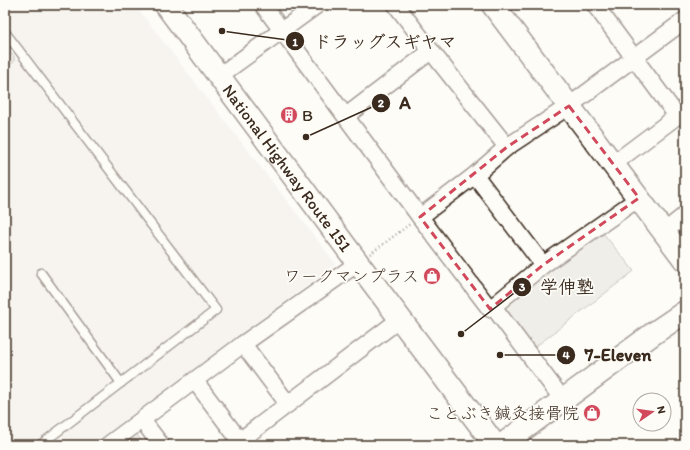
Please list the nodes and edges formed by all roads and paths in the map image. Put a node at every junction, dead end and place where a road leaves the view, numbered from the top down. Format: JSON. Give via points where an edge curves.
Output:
{"nodes":[{"id":1,"x":166,"y":5,"type":"edge"},
{"id":2,"x":263,"y":5,"type":"edge"},
{"id":3,"x":317,"y":5,"type":"edge"},
{"id":4,"x":396,"y":5,"type":"edge"},
{"id":5,"x":493,"y":5,"type":"edge"},
{"id":6,"x":595,"y":5,"type":"edge"},
{"id":7,"x":685,"y":20,"type":"edge"},
{"id":8,"x":282,"y":30,"type":"junction"},
{"id":9,"x":5,"y":32,"type":"edge"},
{"id":10,"x":431,"y":51,"type":"junction"},
{"id":11,"x":634,"y":58,"type":"junction"},
{"id":12,"x":219,"y":76,"type":"junction"},
{"id":13,"x":569,"y":106,"type":"junction"},
{"id":14,"x":681,"y":113,"type":"edge"},
{"id":15,"x":346,"y":116,"type":"junction"},
{"id":16,"x":507,"y":148,"type":"junction"},
{"id":17,"x":613,"y":164,"type":"junction"},
{"id":18,"x":475,"y":176,"type":"junction"},
{"id":19,"x":639,"y":198,"type":"junction"},
{"id":20,"x":685,"y":216,"type":"edge"},
{"id":21,"x":420,"y":217,"type":"junction"},
{"id":22,"x":664,"y":232,"type":"junction"},
{"id":23,"x":362,"y":259,"type":"junction"},
{"id":24,"x":685,"y":260,"type":"edge"},
{"id":25,"x":543,"y":265,"type":"junction"},
{"id":26,"x":41,"y":273,"type":"dead end"},
{"id":27,"x":685,"y":312,"type":"edge"},
{"id":28,"x":498,"y":313,"type":"dead end"},
{"id":29,"x":400,"y":319,"type":"junction"},
{"id":30,"x":244,"y":344,"type":"junction"},
{"id":31,"x":195,"y":381,"type":"junction"},
{"id":32,"x":121,"y":383,"type":"junction"},
{"id":33,"x":563,"y":400,"type":"junction"},
{"id":34,"x":288,"y":404,"type":"junction"},
{"id":35,"x":142,"y":420,"type":"junction"},
{"id":36,"x":237,"y":443,"type":"edge"},
{"id":37,"x":40,"y":445,"type":"edge"},
{"id":38,"x":108,"y":445,"type":"edge"},
{"id":39,"x":161,"y":445,"type":"edge"},
{"id":40,"x":495,"y":445,"type":"edge"},
{"id":41,"x":502,"y":445,"type":"edge"}],
"edges":[{"from":1,"to":12,"type":"main road","name":"National Highway Route 151"},
{"from":2,"to":8,"type":"street"},
{"from":3,"to":8,"type":"street"},
{"from":4,"to":10,"type":"street"},
{"from":5,"to":13,"type":"main road"},
{"from":6,"to":11,"type":"street"},
{"from":7,"to":11,"type":"street"},
{"from":8,"to":12,"type":"street"},
{"from":8,"to":15,"type":"street"},
{"from":9,"to":32,"type":"lane","via":[[216,310]]},
{"from":10,"to":15,"type":"street"},
{"from":10,"to":16,"type":"street"},
{"from":11,"to":13,"type":"street"},
{"from":11,"to":14,"type":"street"},
{"from":12,"to":23,"type":"main road","name":"National Highway Route 151"},
{"from":13,"to":16,"type":"street"},
{"from":13,"to":17,"type":"main road"},
{"from":14,"to":17,"type":"street"},
{"from":15,"to":21,"type":"street"},
{"from":16,"to":18,"type":"street"},
{"from":17,"to":19,"type":"main road"},
{"from":18,"to":21,"type":"street"},
{"from":18,"to":25,"type":"street"},
{"from":19,"to":22,"type":"main road"},
{"from":19,"to":25,"type":"street"},
{"from":20,"to":22,"type":"street"},
{"from":21,"to":23,"type":"path"},
{"from":21,"to":25,"type":"street","via":[[490,309]]},
{"from":22,"to":24,"type":"main road"},
{"from":23,"to":29,"type":"main road","name":"National Highway Route 151"},
{"from":23,"to":30,"type":"street"},
{"from":26,"to":32,"type":"lane"},
{"from":27,"to":33,"type":"main road"},
{"from":28,"to":33,"type":"street"},
{"from":29,"to":34,"type":"street"},
{"from":29,"to":40,"type":"main road","name":"National Highway Route 151"},
{"from":30,"to":31,"type":"street"},
{"from":30,"to":34,"type":"street"},
{"from":31,"to":35,"type":"street"},
{"from":31,"to":36,"type":"street"},
{"from":32,"to":37,"type":"lane"},
{"from":33,"to":41,"type":"main road"},
{"from":34,"to":36,"type":"street"},
{"from":35,"to":38,"type":"street"},
{"from":35,"to":39,"type":"street"}]}
